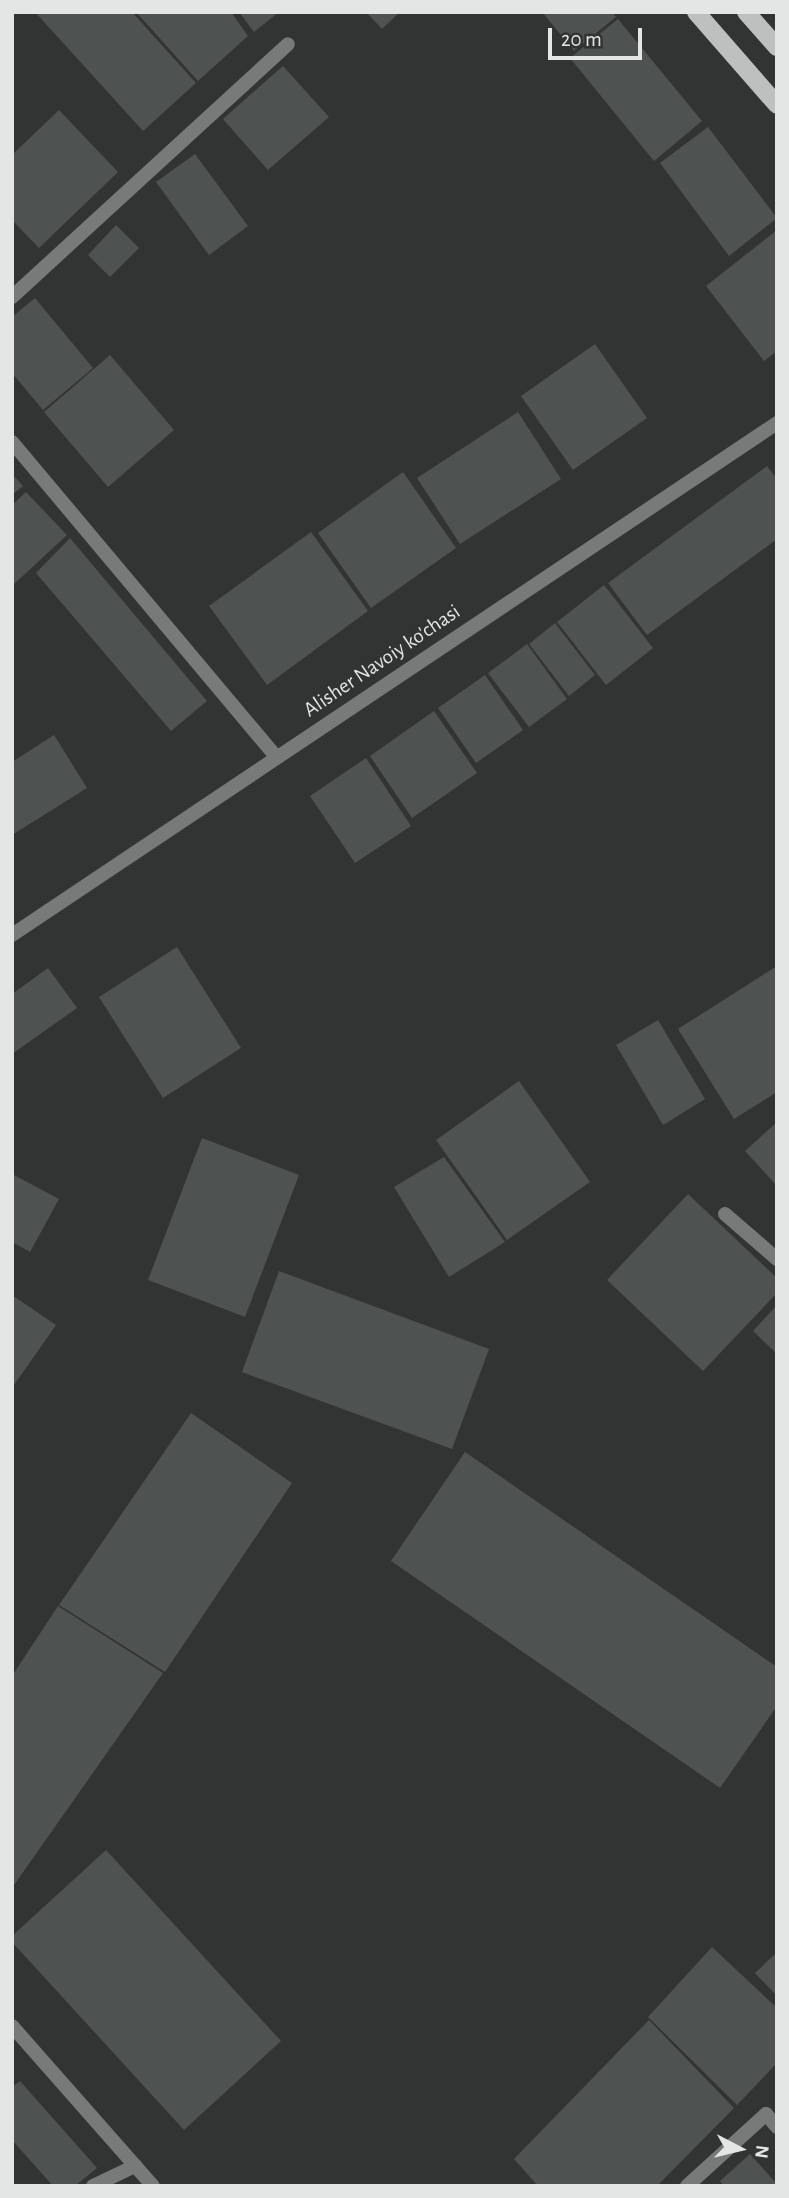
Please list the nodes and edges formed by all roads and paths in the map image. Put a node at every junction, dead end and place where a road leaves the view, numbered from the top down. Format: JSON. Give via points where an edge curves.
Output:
{"nodes":[{"id":1,"x":696,"y":12,"type":"edge"},
{"id":2,"x":746,"y":12,"type":"edge"},
{"id":3,"x":288,"y":44,"type":"dead end"},
{"id":4,"x":777,"y":47,"type":"edge"},
{"id":5,"x":777,"y":105,"type":"edge"},
{"id":6,"x":12,"y":297,"type":"edge"},
{"id":7,"x":777,"y":423,"type":"edge"},
{"id":8,"x":12,"y":442,"type":"edge"},
{"id":9,"x":276,"y":757,"type":"junction"},
{"id":10,"x":12,"y":934,"type":"edge"},
{"id":11,"x":725,"y":1214,"type":"dead end"},
{"id":12,"x":777,"y":1259,"type":"edge"},
{"id":13,"x":12,"y":2026,"type":"edge"},
{"id":14,"x":777,"y":2127,"type":"edge"},
{"id":15,"x":135,"y":2165,"type":"junction"},
{"id":16,"x":93,"y":2186,"type":"edge"},
{"id":17,"x":153,"y":2186,"type":"edge"},
{"id":18,"x":687,"y":2186,"type":"edge"}],
"edges":[{"from":1,"to":5,"type":"main road"},
{"from":2,"to":4,"type":"main road"},
{"from":3,"to":6,"type":"street"},
{"from":7,"to":9,"type":"street","name":"Alisher Navoiy ko'chasi"},
{"from":8,"to":9,"type":"street"},
{"from":9,"to":10,"type":"street","name":"Alisher Navoiy ko'chasi"},
{"from":11,"to":12,"type":"street"},
{"from":13,"to":15,"type":"street"},
{"from":14,"to":18,"type":"street","via":[[766,2114]]},
{"from":15,"to":16,"type":"street"},
{"from":15,"to":17,"type":"street"}]}
